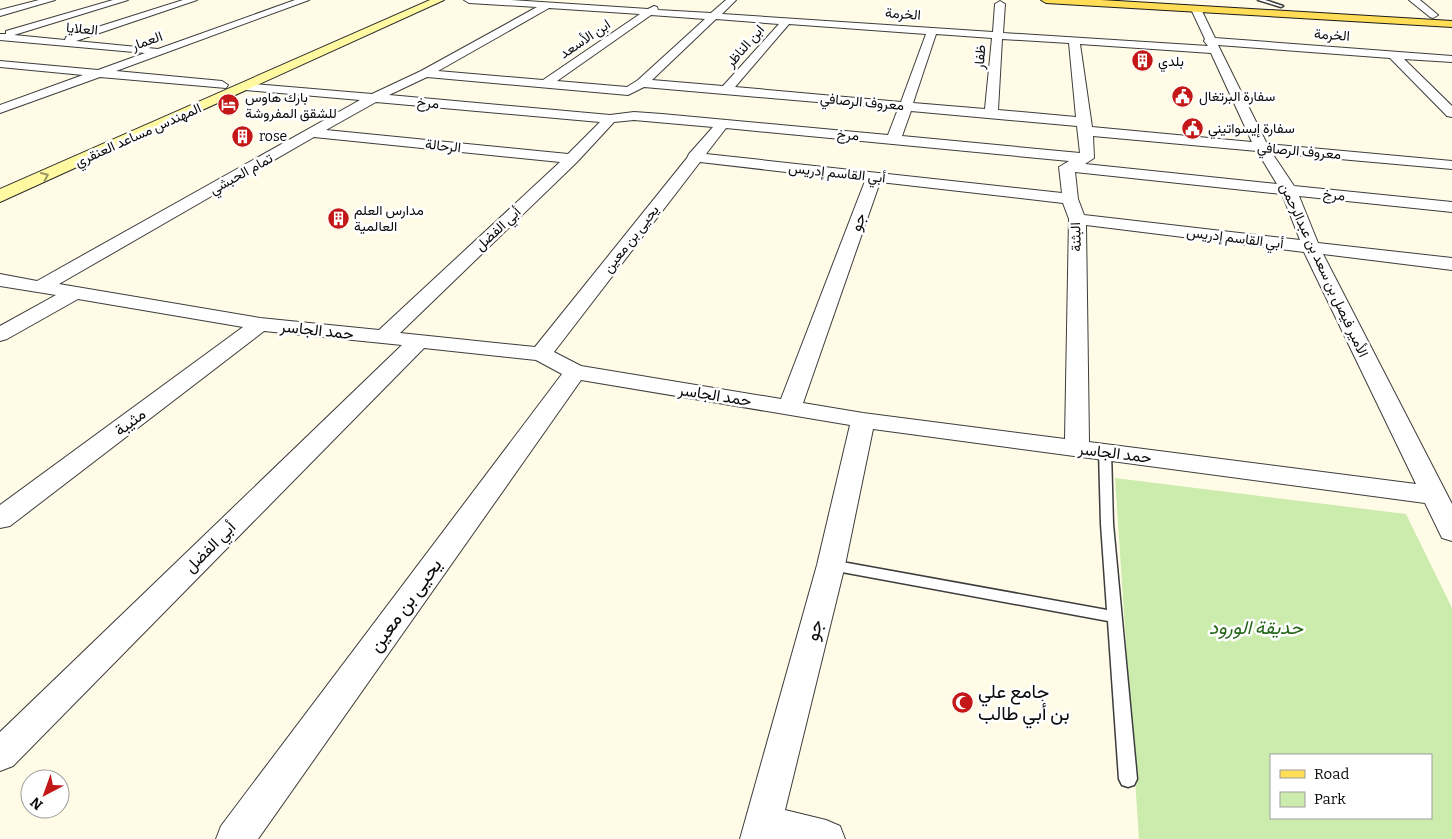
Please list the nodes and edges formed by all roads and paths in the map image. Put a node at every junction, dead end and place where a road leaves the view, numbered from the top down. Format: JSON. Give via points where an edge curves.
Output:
{"nodes":[{"id":1,"x":50,"y":0,"type":"edge"},
{"id":2,"x":123,"y":0,"type":"edge"},
{"id":3,"x":192,"y":0,"type":"edge"},
{"id":4,"x":304,"y":0,"type":"edge"},
{"id":5,"x":421,"y":0,"type":"edge"},
{"id":6,"x":439,"y":0,"type":"edge"},
{"id":7,"x":469,"y":0,"type":"edge"},
{"id":8,"x":664,"y":0,"type":"edge"},
{"id":9,"x":731,"y":0,"type":"edge"},
{"id":10,"x":1046,"y":0,"type":"edge"},
{"id":11,"x":1262,"y":0,"type":"edge"},
{"id":12,"x":1414,"y":0,"type":"edge"},
{"id":13,"x":1195,"y":2,"type":"edge"},
{"id":14,"x":1000,"y":4,"type":"dead end"},
{"id":15,"x":548,"y":5,"type":"junction"},
{"id":16,"x":1281,"y":6,"type":"junction"},
{"id":17,"x":650,"y":12,"type":"junction"},
{"id":18,"x":0,"y":13,"type":"edge"},
{"id":19,"x":1432,"y":14,"type":"junction"},
{"id":20,"x":714,"y":17,"type":"junction"},
{"id":21,"x":786,"y":22,"type":"junction"},
{"id":22,"x":1451,"y":23,"type":"edge"},
{"id":23,"x":0,"y":29,"type":"edge"},
{"id":24,"x":18,"y":30,"type":"junction"},
{"id":25,"x":932,"y":31,"type":"junction"},
{"id":26,"x":0,"y":36,"type":"edge"},
{"id":27,"x":996,"y":36,"type":"junction"},
{"id":28,"x":1074,"y":41,"type":"junction"},
{"id":29,"x":64,"y":43,"type":"junction"},
{"id":30,"x":1212,"y":45,"type":"junction"},
{"id":31,"x":43,"y":51,"type":"dead end"},
{"id":32,"x":162,"y":51,"type":"junction"},
{"id":33,"x":1394,"y":54,"type":"junction"},
{"id":34,"x":26,"y":56,"type":"dead end"},
{"id":35,"x":1452,"y":59,"type":"edge"},
{"id":36,"x":1,"y":64,"type":"edge"},
{"id":37,"x":425,"y":73,"type":"junction"},
{"id":38,"x":100,"y":74,"type":"junction"},
{"id":39,"x":642,"y":83,"type":"junction"},
{"id":40,"x":546,"y":84,"type":"junction"},
{"id":41,"x":222,"y":85,"type":"junction"},
{"id":42,"x":246,"y":86,"type":"junction"},
{"id":43,"x":726,"y":90,"type":"junction"},
{"id":44,"x":628,"y":91,"type":"junction"},
{"id":45,"x":9,"y":94,"type":"dead end"},
{"id":46,"x":35,"y":96,"type":"junction"},
{"id":47,"x":374,"y":98,"type":"junction"},
{"id":48,"x":906,"y":106,"type":"junction"},
{"id":49,"x":0,"y":109,"type":"edge"},
{"id":50,"x":166,"y":109,"type":"junction"},
{"id":51,"x":612,"y":110,"type":"junction"},
{"id":52,"x":190,"y":112,"type":"junction"},
{"id":53,"x":991,"y":112,"type":"junction"},
{"id":54,"x":1452,"y":113,"type":"edge"},
{"id":55,"x":722,"y":124,"type":"junction"},
{"id":56,"x":1084,"y":126,"type":"junction"},
{"id":57,"x":313,"y":133,"type":"junction"},
{"id":58,"x":894,"y":139,"type":"junction"},
{"id":59,"x":75,"y":147,"type":"dead end"},
{"id":60,"x":1262,"y":148,"type":"junction"},
{"id":61,"x":694,"y":157,"type":"junction"},
{"id":62,"x":1087,"y":158,"type":"junction"},
{"id":63,"x":572,"y":159,"type":"junction"},
{"id":64,"x":1452,"y":165,"type":"edge"},
{"id":65,"x":1067,"y":167,"type":"junction"},
{"id":66,"x":874,"y":177,"type":"junction"},
{"id":67,"x":1289,"y":191,"type":"junction"},
{"id":68,"x":0,"y":196,"type":"edge"},
{"id":69,"x":1070,"y":200,"type":"junction"},
{"id":70,"x":1452,"y":207,"type":"edge"},
{"id":71,"x":1077,"y":218,"type":"junction"},
{"id":72,"x":1311,"y":247,"type":"junction"},
{"id":73,"x":1452,"y":264,"type":"edge"},
{"id":74,"x":0,"y":280,"type":"edge"},
{"id":75,"x":40,"y":287,"type":"junction"},
{"id":76,"x":74,"y":293,"type":"junction"},
{"id":77,"x":260,"y":324,"type":"junction"},
{"id":78,"x":0,"y":335,"type":"edge"},
{"id":79,"x":384,"y":337,"type":"junction"},
{"id":80,"x":420,"y":340,"type":"junction"},
{"id":81,"x":541,"y":354,"type":"junction"},
{"id":82,"x":575,"y":372,"type":"junction"},
{"id":83,"x":790,"y":407,"type":"junction"},
{"id":84,"x":863,"y":420,"type":"junction"},
{"id":85,"x":1077,"y":448,"type":"junction"},
{"id":86,"x":1105,"y":451,"type":"junction"},
{"id":87,"x":1434,"y":495,"type":"junction"},
{"id":88,"x":0,"y":519,"type":"edge"},
{"id":89,"x":1452,"y":531,"type":"edge"},
{"id":90,"x":831,"y":565,"type":"junction"},
{"id":91,"x":1115,"y":617,"type":"junction"},
{"id":92,"x":0,"y":755,"type":"edge"},
{"id":93,"x":1128,"y":778,"type":"dead end"},
{"id":94,"x":761,"y":831,"type":"edge"},
{"id":95,"x":235,"y":839,"type":"edge"},
{"id":96,"x":826,"y":839,"type":"edge"}],
"edges":[{"from":1,"to":18,"type":"street"},
{"from":2,"to":24,"type":"street"},
{"from":3,"to":29,"type":"street"},
{"from":4,"to":32,"type":"street","name":"العمار"},
{"from":5,"to":41,"type":"street","name":"المهندس مساعد العنقري"},
{"from":6,"to":42,"type":"street","name":"المهندس مساعد العنقري"},
{"from":7,"to":15,"type":"street","name":"الخرمة"},
{"from":8,"to":17,"type":"street","name":"ابن الأسعد"},
{"from":9,"to":20,"type":"street","name":"أبي الفضل"},
{"from":10,"to":13,"type":"main road"},
{"from":11,"to":16,"type":"lane"},
{"from":12,"to":19,"type":"street"},
{"from":13,"to":16,"type":"main road"},
{"from":13,"to":22,"type":"main road"},
{"from":13,"to":30,"type":"street","name":"الأمير فيصل بن سعد بن عبدالرحمن"},
{"from":14,"to":27,"type":"street","name":"ظفار"},
{"from":15,"to":17,"type":"street","name":"الخرمة"},
{"from":15,"to":37,"type":"street","name":"تمام الحبشي"},
{"from":16,"to":19,"type":"main road"},
{"from":17,"to":20,"type":"street","name":"الخرمة"},
{"from":17,"to":40,"type":"street","name":"ابن الأسعد"},
{"from":19,"to":22,"type":"main road"},
{"from":20,"to":21,"type":"street","name":"الخرمة"},
{"from":20,"to":39,"type":"street","name":"أبي الفضل"},
{"from":21,"to":25,"type":"street","name":"الخرمة"},
{"from":21,"to":43,"type":"street","name":"ابن الناظر"},
{"from":23,"to":24,"type":"street"},
{"from":24,"to":26,"type":"street"},
{"from":25,"to":27,"type":"street","name":"الخرمة"},
{"from":25,"to":48,"type":"street"},
{"from":26,"to":29,"type":"street","name":"العلايا"},
{"from":27,"to":28,"type":"street","name":"الخرمة"},
{"from":27,"to":53,"type":"street","name":"ظفار"},
{"from":28,"to":30,"type":"street","name":"الخرمة"},
{"from":28,"to":56,"type":"street"},
{"from":29,"to":31,"type":"street"},
{"from":29,"to":32,"type":"street","name":"العلايا"},
{"from":30,"to":33,"type":"street","name":"الخرمة"},
{"from":30,"to":60,"type":"street","name":"الأمير فيصل بن سعد بن عبدالرحمن"},
{"from":32,"to":38,"type":"street","name":"العمار"},
{"from":33,"to":35,"type":"street","name":"الخرمة"},
{"from":33,"to":54,"type":"street"},
{"from":34,"to":36,"type":"street"},
{"from":36,"to":38,"type":"street"},
{"from":37,"to":40,"type":"street"},
{"from":37,"to":47,"type":"street","name":"تمام الحبشي"},
{"from":38,"to":41,"type":"street"},
{"from":38,"to":46,"type":"street","name":"العمار"},
{"from":39,"to":43,"type":"street","name":"معروف الرصافي"},
{"from":39,"to":44,"type":"street","name":"أبي الفضل"},
{"from":40,"to":44,"type":"street"},
{"from":41,"to":50,"type":"street","name":"المهندس مساعد العنقري"},
{"from":42,"to":47,"type":"street","name":"مرخ"},
{"from":42,"to":52,"type":"street","name":"المهندس مساعد العنقري"},
{"from":43,"to":48,"type":"street","name":"معروف الرصافي"},
{"from":44,"to":51,"type":"street","name":"أبي الفضل"},
{"from":45,"to":46,"type":"street"},
{"from":46,"to":49,"type":"street","name":"العمار"},
{"from":47,"to":51,"type":"street","name":"مرخ"},
{"from":47,"to":57,"type":"street","name":"تمام الحبشي"},
{"from":48,"to":53,"type":"street","name":"معروف الرصافي"},
{"from":48,"to":58,"type":"street"},
{"from":50,"to":52,"type":"street"},
{"from":50,"to":59,"type":"street","name":"المهندس مساعد العنقري"},
{"from":51,"to":55,"type":"street","name":"مرخ","via":[[634,116]]},
{"from":51,"to":63,"type":"street","name":"أبي الفضل"},
{"from":68,"to":52,"type":"street","name":"المهندس مساعد العنقري","one_way":true},
{"from":53,"to":56,"type":"street","name":"معروف الرصافي"},
{"from":55,"to":58,"type":"street","name":"مرخ"},
{"from":55,"to":61,"type":"street","name":"يحيى بن معين"},
{"from":56,"to":60,"type":"street","name":"معروف الرصافي"},
{"from":56,"to":62,"type":"street"},
{"from":57,"to":63,"type":"street","name":"الرحالة"},
{"from":57,"to":75,"type":"street","name":"تمام الحبشي"},
{"from":58,"to":62,"type":"street","name":"مرخ"},
{"from":60,"to":64,"type":"street","name":"معروف الرصافي"},
{"from":60,"to":67,"type":"street","name":"الأمير فيصل بن سعد بن عبدالرحمن"},
{"from":61,"to":66,"type":"street","name":"أبي القاسم إدريس"},
{"from":61,"to":81,"type":"street","name":"يحيى بن معين"},
{"from":62,"to":65,"type":"street"},
{"from":63,"to":79,"type":"street","name":"أبي الفضل"},
{"from":65,"to":67,"type":"street","name":"مرخ"},
{"from":65,"to":69,"type":"street","name":"البثنة"},
{"from":66,"to":69,"type":"street","name":"أبي القاسم إدريس"},
{"from":66,"to":83,"type":"street","name":"جو"},
{"from":67,"to":70,"type":"street","name":"مرخ"},
{"from":67,"to":72,"type":"street","name":"الأمير فيصل بن سعد بن عبدالرحمن"},
{"from":69,"to":71,"type":"street","name":"البثنة"},
{"from":71,"to":72,"type":"street","name":"أبي القاسم إدريس"},
{"from":71,"to":85,"type":"street","name":"البثنة"},
{"from":72,"to":73,"type":"street","name":"أبي القاسم إدريس"},
{"from":72,"to":87,"type":"street","name":"الأمير فيصل بن سعد بن عبدالرحمن"},
{"from":74,"to":75,"type":"street","name":"حمد الجاسر"},
{"from":75,"to":76,"type":"street","name":"حمد الجاسر"},
{"from":76,"to":77,"type":"street","name":"حمد الجاسر"},
{"from":76,"to":78,"type":"street"},
{"from":77,"to":79,"type":"street","name":"حمد الجاسر"},
{"from":77,"to":88,"type":"street","name":"مثيبة"},
{"from":79,"to":80,"type":"street","name":"حمد الجاسر"},
{"from":80,"to":81,"type":"street","name":"حمد الجاسر"},
{"from":80,"to":92,"type":"street","name":"أبي الفضل"},
{"from":81,"to":82,"type":"street","name":"حمد الجاسر"},
{"from":82,"to":83,"type":"street","name":"حمد الجاسر"},
{"from":82,"to":95,"type":"street","name":"يحيى بن معين"},
{"from":83,"to":84,"type":"street","name":"حمد الجاسر"},
{"from":84,"to":85,"type":"street","name":"حمد الجاسر"},
{"from":84,"to":90,"type":"street","name":"جو"},
{"from":85,"to":86,"type":"street","name":"حمد الجاسر"},
{"from":86,"to":87,"type":"street","name":"حمد الجاسر"},
{"from":86,"to":91,"type":"lane"},
{"from":87,"to":89,"type":"street","name":"الأمير فيصل بن سعد بن عبدالرحمن"},
{"from":90,"to":91,"type":"lane"},
{"from":90,"to":94,"type":"street","name":"جو"},
{"from":91,"to":93,"type":"lane"},
{"from":94,"to":96,"type":"street"}]}
